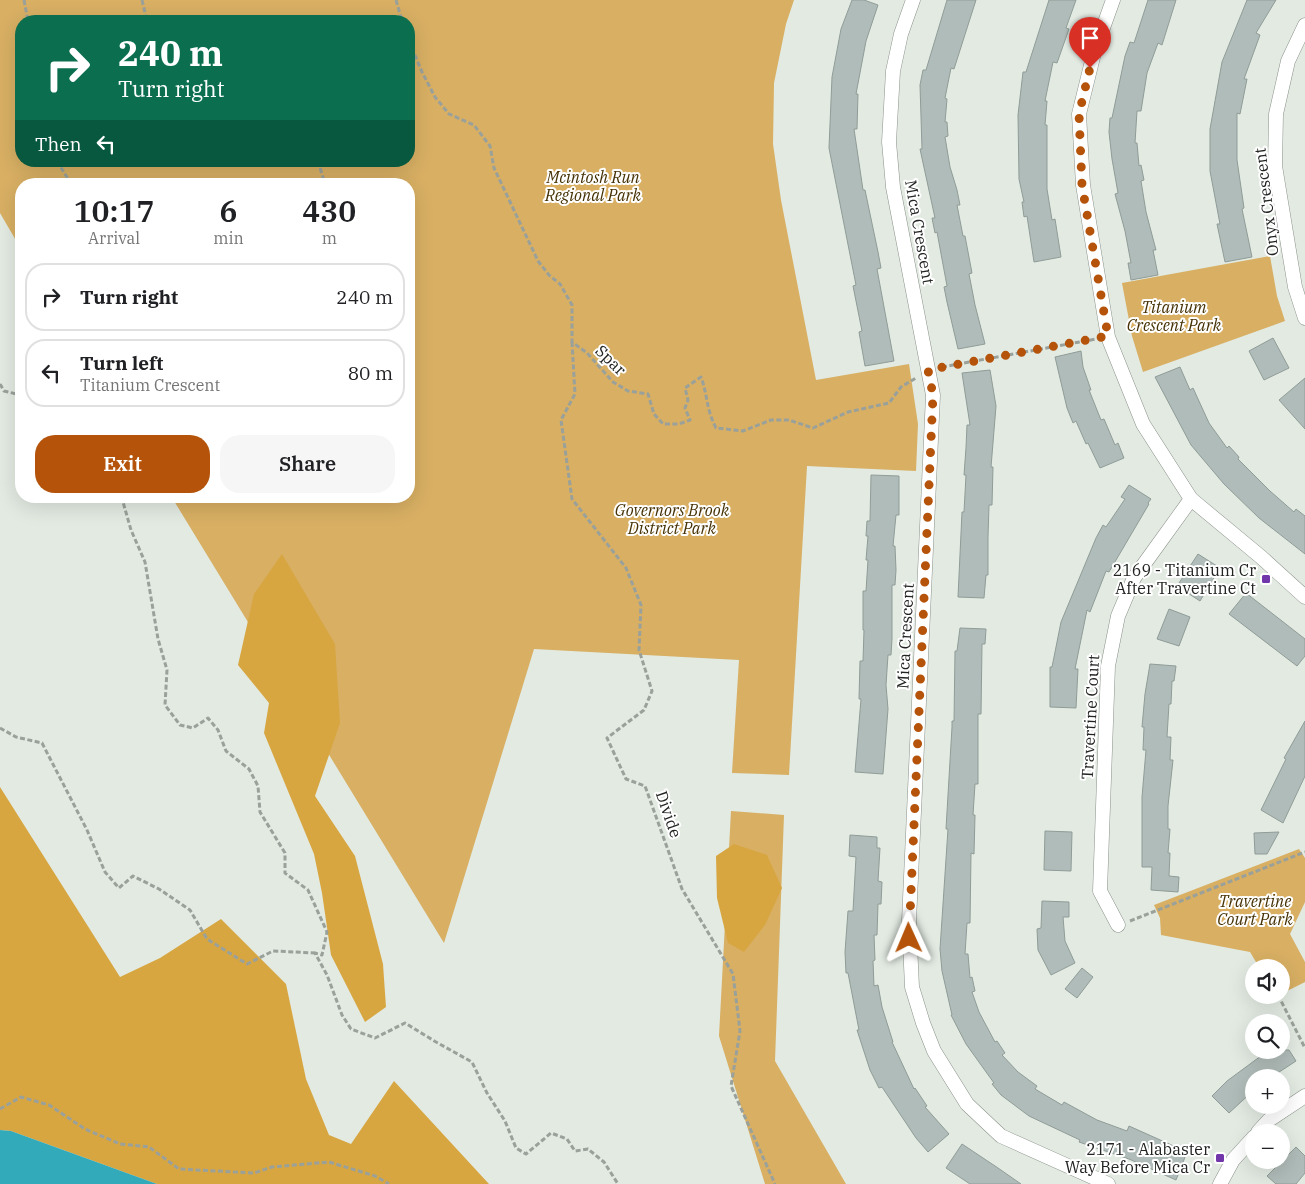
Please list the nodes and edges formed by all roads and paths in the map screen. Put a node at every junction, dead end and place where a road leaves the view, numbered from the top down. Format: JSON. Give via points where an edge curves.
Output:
{"nodes":[{"id":1,"x":24,"y":0,"type":"edge"},
{"id":2,"x":142,"y":0,"type":"edge"},
{"id":3,"x":396,"y":0,"type":"edge"},
{"id":4,"x":913,"y":0,"type":"edge"},
{"id":5,"x":1113,"y":0,"type":"edge"},
{"id":6,"x":27,"y":15,"type":"edge"},
{"id":7,"x":146,"y":15,"type":"edge"},
{"id":8,"x":400,"y":15,"type":"edge"},
{"id":9,"x":1305,"y":25,"type":"edge"},
{"id":10,"x":415,"y":55,"type":"edge"},
{"id":11,"x":61,"y":167,"type":"edge"},
{"id":12,"x":67,"y":178,"type":"edge"},
{"id":13,"x":1305,"y":318,"type":"edge"},
{"id":14,"x":1108,"y":336,"type":"junction"},
{"id":15,"x":572,"y":342,"type":"junction"},
{"id":16,"x":928,"y":370,"type":"junction"},
{"id":17,"x":0,"y":384,"type":"edge"},
{"id":18,"x":15,"y":394,"type":"edge"},
{"id":19,"x":1191,"y":500,"type":"junction"},
{"id":20,"x":122,"y":503,"type":"edge"},
{"id":21,"x":1305,"y":597,"type":"edge"},
{"id":22,"x":0,"y":728,"type":"edge"},
{"id":23,"x":1305,"y":852,"type":"edge"},
{"id":24,"x":1118,"y":925,"type":"joint"},
{"id":25,"x":315,"y":953,"type":"junction"},
{"id":26,"x":1283,"y":1004,"type":"edge"},
{"id":27,"x":1305,"y":1048,"type":"edge"},
{"id":28,"x":1305,"y":1096,"type":"edge"},
{"id":29,"x":0,"y":1109,"type":"edge"},
{"id":30,"x":1265,"y":1124,"type":"edge"},
{"id":31,"x":1245,"y":1147,"type":"edge"},
{"id":32,"x":390,"y":1184,"type":"edge"},
{"id":33,"x":618,"y":1184,"type":"edge"},
{"id":34,"x":775,"y":1184,"type":"edge"},
{"id":35,"x":1108,"y":1184,"type":"edge"},
{"id":36,"x":1220,"y":1184,"type":"edge"}],
"edges":[{"from":1,"to":6,"type":"path"},
{"from":2,"to":7,"type":"path"},
{"from":3,"to":8,"type":"path"},
{"from":4,"to":16,"type":"street","name":"Mica Crescent","via":[[893,71],[889,142],[893,187]]},
{"from":5,"to":14,"type":"street","via":[[1094,53],[1079,114],[1082,185]]},
{"from":9,"to":13,"type":"street","name":"Onyx Crescent","via":[[1288,61],[1276,114],[1276,166],[1295,287]]},
{"from":10,"to":15,"type":"path","name":"Spar","via":[[436,97],[449,114],[474,125],[490,146],[494,168],[538,261],[560,284],[572,305]]},
{"from":11,"to":12,"type":"path"},
{"from":14,"to":16,"type":"path"},
{"from":14,"to":19,"type":"street","via":[[1142,424]]},
{"from":15,"to":16,"type":"path","name":"Spar","via":[[587,353],[613,382],[628,391],[648,394],[654,414],[663,424],[690,420],[685,408],[688,400],[685,388],[701,377],[716,428],[729,431],[743,431],[771,420],[789,420],[813,428],[848,412],[889,404],[901,387]]},
{"from":15,"to":34,"type":"path","name":"Divide","via":[[575,394],[561,420],[572,499],[626,568],[641,605],[639,650],[652,692],[644,710],[607,738],[626,779],[645,786],[682,889],[733,974],[740,1031],[731,1086]]},
{"from":16,"to":35,"type":"street","name":"Mica Crescent","via":[[933,395],[909,921],[912,987],[934,1051],[967,1104],[1001,1136]]},
{"from":17,"to":18,"type":"path","via":[[4,391]]},
{"from":19,"to":21,"type":"street","via":[[1262,557]]},
{"from":19,"to":24,"type":"street","name":"Travertine Court","via":[[1134,578],[1118,616],[1108,666],[1100,891]]},
{"from":20,"to":25,"type":"path","via":[[145,562],[167,670],[164,705],[180,725],[193,728],[208,718],[218,730],[226,751],[249,768],[258,786],[260,812],[285,853],[284,873],[308,890],[328,932],[322,955]]},
{"from":22,"to":25,"type":"path","via":[[16,737],[42,743],[105,872],[119,888],[133,876],[159,889],[190,910],[207,939],[248,964],[273,951]]},
{"from":23,"to":24,"type":"path"},
{"from":25,"to":33,"type":"path","via":[[351,1029],[375,1038],[405,1023],[472,1062],[505,1121],[516,1148],[526,1154],[551,1133],[567,1139],[575,1151],[588,1149],[604,1162]]},
{"from":26,"to":27,"type":"path"},
{"from":28,"to":30,"type":"street"},
{"from":29,"to":32,"type":"path","via":[[21,1097],[49,1105],[86,1129],[120,1144],[149,1147],[179,1169],[254,1173],[272,1166],[330,1162]]},
{"from":31,"to":36,"type":"street","via":[[1233,1160]]}]}
